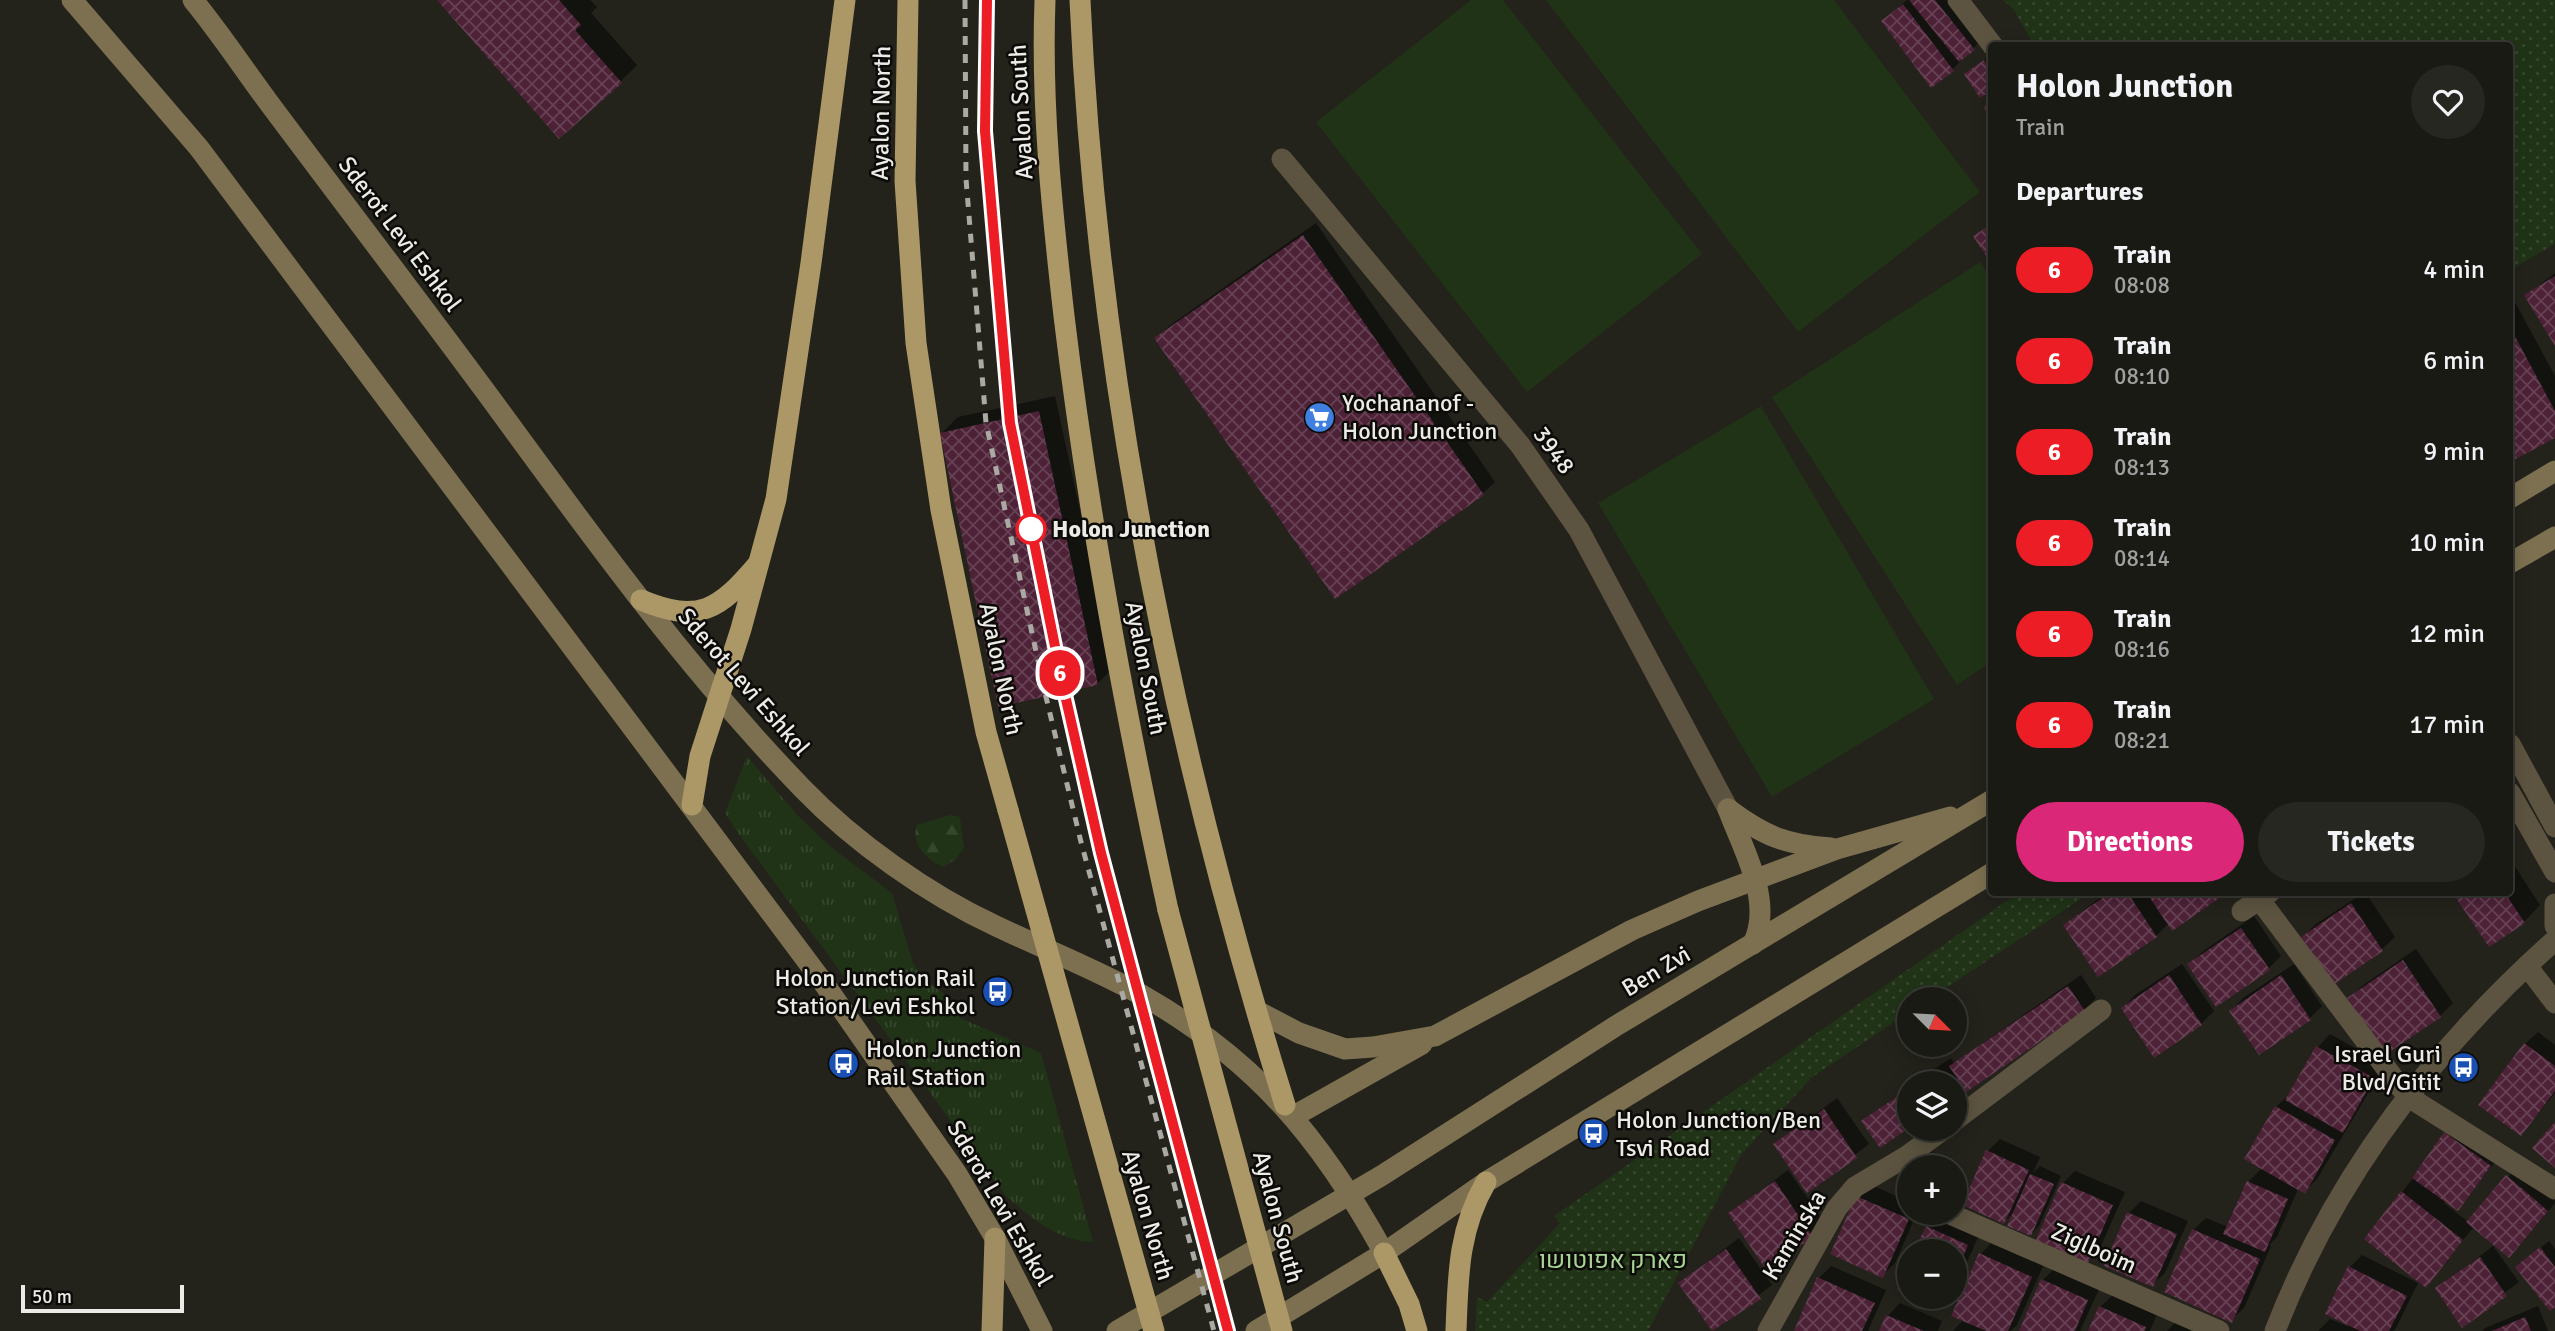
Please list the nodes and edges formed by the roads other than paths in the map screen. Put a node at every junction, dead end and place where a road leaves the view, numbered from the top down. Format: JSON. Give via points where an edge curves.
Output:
{"nodes":[{"id":1,"x":72,"y":0,"type":"edge"},
{"id":2,"x":193,"y":0,"type":"edge"},
{"id":3,"x":845,"y":0,"type":"edge"},
{"id":4,"x":908,"y":0,"type":"edge"},
{"id":5,"x":1045,"y":0,"type":"edge"},
{"id":6,"x":1080,"y":0,"type":"edge"},
{"id":7,"x":1958,"y":0,"type":"edge"},
{"id":8,"x":1990,"y":42,"type":"edge"},
{"id":9,"x":1282,"y":159,"type":"dead end"},
{"id":10,"x":2555,"y":471,"type":"edge"},
{"id":11,"x":2513,"y":496,"type":"edge"},
{"id":12,"x":2555,"y":537,"type":"edge"},
{"id":13,"x":761,"y":560,"type":"junction"},
{"id":14,"x":2513,"y":561,"type":"edge"},
{"id":15,"x":641,"y":600,"type":"junction"},
{"id":16,"x":720,"y":697,"type":"junction"},
{"id":17,"x":2513,"y":750,"type":"edge"},
{"id":18,"x":2513,"y":798,"type":"edge"},
{"id":19,"x":1984,"y":805,"type":"edge"},
{"id":20,"x":692,"y":806,"type":"junction"},
{"id":21,"x":1728,"y":809,"type":"junction"},
{"id":22,"x":2555,"y":827,"type":"edge"},
{"id":23,"x":1837,"y":849,"type":"junction"},
{"id":24,"x":2555,"y":872,"type":"edge"},
{"id":25,"x":1988,"y":875,"type":"edge"},
{"id":26,"x":1754,"y":880,"type":"junction"},
{"id":27,"x":2257,"y":901,"type":"edge"},
{"id":28,"x":2555,"y":904,"type":"edge"},
{"id":29,"x":2555,"y":926,"type":"edge"},
{"id":30,"x":2555,"y":940,"type":"edge"},
{"id":31,"x":1753,"y":944,"type":"junction"},
{"id":32,"x":2527,"y":966,"type":"junction"},
{"id":33,"x":2555,"y":1003,"type":"edge"},
{"id":34,"x":2101,"y":1010,"type":"dead end"},
{"id":35,"x":1257,"y":1011,"type":"junction"},
{"id":36,"x":1436,"y":1036,"type":"junction"},
{"id":37,"x":2407,"y":1097,"type":"junction"},
{"id":38,"x":1290,"y":1110,"type":"junction"},
{"id":39,"x":1967,"y":1111,"type":"edge"},
{"id":40,"x":1932,"y":1141,"type":"edge"},
{"id":41,"x":1917,"y":1155,"type":"edge"},
{"id":42,"x":1897,"y":1168,"type":"edge"},
{"id":43,"x":1486,"y":1182,"type":"junction"},
{"id":44,"x":2555,"y":1189,"type":"edge"},
{"id":45,"x":1351,"y":1194,"type":"junction"},
{"id":46,"x":1967,"y":1221,"type":"edge"},
{"id":47,"x":995,"y":1238,"type":"junction"},
{"id":48,"x":1384,"y":1253,"type":"junction"},
{"id":49,"x":992,"y":1331,"type":"edge"},
{"id":50,"x":1042,"y":1331,"type":"edge"},
{"id":51,"x":1117,"y":1331,"type":"edge"},
{"id":52,"x":1154,"y":1331,"type":"edge"},
{"id":53,"x":1256,"y":1331,"type":"edge"},
{"id":54,"x":1282,"y":1331,"type":"edge"},
{"id":55,"x":1417,"y":1331,"type":"edge"},
{"id":56,"x":1456,"y":1331,"type":"edge"},
{"id":57,"x":1768,"y":1331,"type":"edge"},
{"id":58,"x":2219,"y":1331,"type":"edge"},
{"id":59,"x":2275,"y":1331,"type":"edge"}],
"edges":[{"from":1,"to":20,"type":"main road","name":"Sderot Levi Eshkol","via":[[200,148]]},
{"from":2,"to":15,"type":"main road","name":"Sderot Levi Eshkol"},
{"from":3,"to":13,"type":"highway","via":[[788,428]]},
{"from":4,"to":52,"type":"highway","name":"Ayalon North","bridge":true,"via":[[905,181],[916,343],[941,510],[986,732]]},
{"from":5,"to":54,"type":"highway","name":"Ayalon South","bridge":true,"via":[[1042,59],[1052,202],[1077,424],[1110,618],[1168,910]]},
{"from":6,"to":35,"type":"highway","via":[[1098,247],[1125,441],[1159,620]]},
{"from":7,"to":8,"type":"street"},
{"from":9,"to":21,"type":"street","name":"3948","via":[[1520,445],[1573,520]]},
{"from":10,"to":11,"type":"main road"},
{"from":12,"to":14,"type":"main road"},
{"from":13,"to":15,"type":"highway","via":[[733,591],[700,612],[675,612]]},
{"from":13,"to":16,"type":"highway"},
{"from":15,"to":16,"type":"main road","name":"Sderot Levi Eshkol"},
{"from":16,"to":20,"type":"highway","via":[[700,755]]},
{"from":16,"to":38,"type":"main road","name":"Sderot Levi Eshkol","via":[[820,806],[900,869],[972,914],[1150,1000],[1212,1042]]},
{"from":17,"to":22,"type":"street"},
{"from":18,"to":24,"type":"street"},
{"from":19,"to":23,"type":"main road"},
{"from":19,"to":31,"type":"main road","name":"Ben Zvi"},
{"from":20,"to":47,"type":"main road","name":"Sderot Levi Eshkol","via":[[926,1127]]},
{"from":21,"to":23,"type":"main road","via":[[1753,829],[1781,842]]},
{"from":21,"to":26,"type":"main road"},
{"from":23,"to":26,"type":"main road"},
{"from":25,"to":43,"type":"main road"},
{"from":26,"to":31,"type":"main road","via":[[1761,913]]},
{"from":26,"to":36,"type":"main road","via":[[1632,930]]},
{"from":27,"to":37,"type":"street"},
{"from":28,"to":29,"type":"street"},
{"from":30,"to":32,"type":"street"},
{"from":31,"to":45,"type":"main road","name":"Ben Zvi"},
{"from":32,"to":33,"type":"street"},
{"from":32,"to":37,"type":"street","via":[[2450,1044]]},
{"from":34,"to":39,"type":"street"},
{"from":35,"to":36,"type":"main road","via":[[1329,1046],[1345,1049]]},
{"from":35,"to":38,"type":"highway"},
{"from":36,"to":38,"type":"main road","via":[[1333,1097]]},
{"from":37,"to":44,"type":"street"},
{"from":37,"to":59,"type":"street","via":[[2363,1159],[2316,1240]]},
{"from":38,"to":45,"type":"main road","name":"Sderot Levi Eshkol"},
{"from":40,"to":41,"type":"street","name":"Kaminska"},
{"from":42,"to":57,"type":"street","name":"Kaminska","via":[[1855,1187],[1837,1208]]},
{"from":43,"to":48,"type":"main road"},
{"from":43,"to":56,"type":"highway","via":[[1460,1246]]},
{"from":45,"to":48,"type":"main road","name":"Sderot Levi Eshkol"},
{"from":45,"to":51,"type":"main road","name":"Ben Zvi"},
{"from":46,"to":58,"type":"street","name":"Ziglboim"},
{"from":47,"to":49,"type":"highway"},
{"from":47,"to":50,"type":"main road","name":"Sderot Levi Eshkol"},
{"from":48,"to":53,"type":"main road"},
{"from":48,"to":55,"type":"highway"}]}
